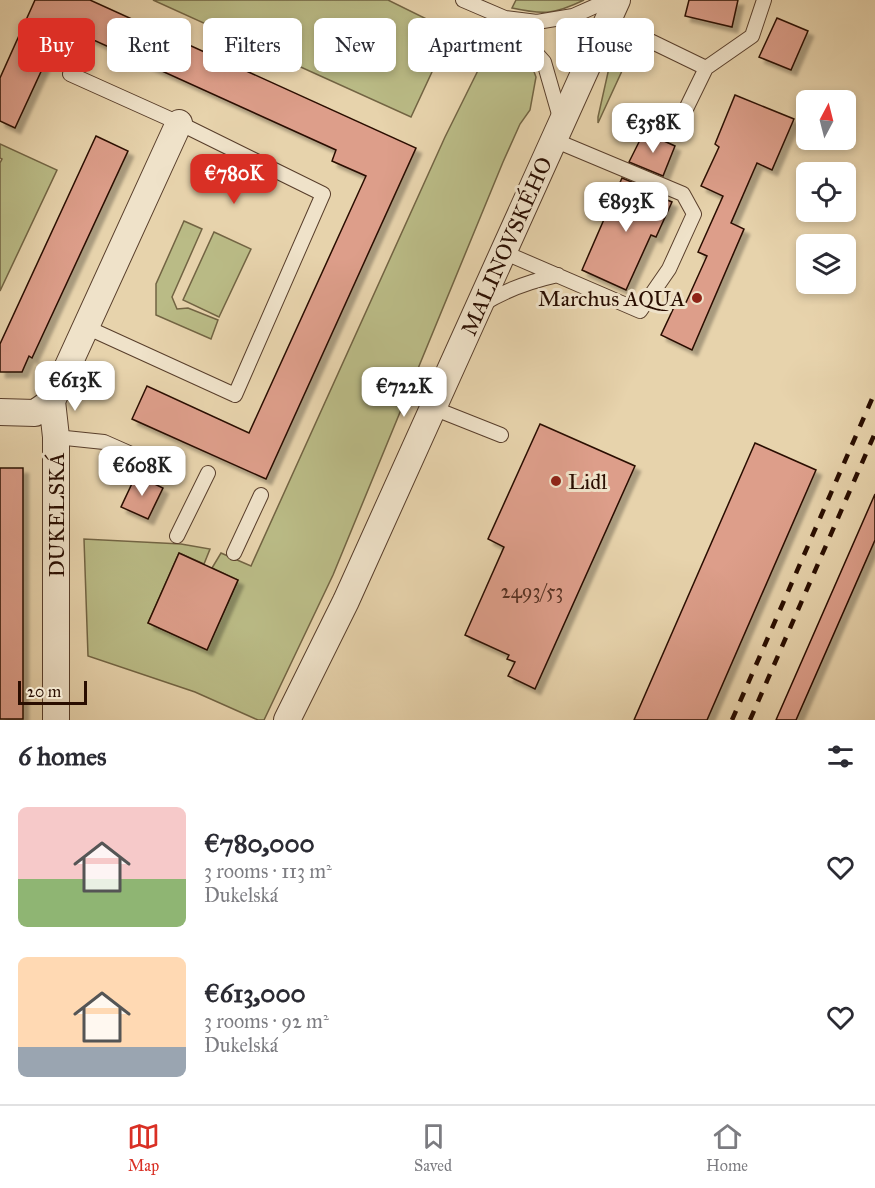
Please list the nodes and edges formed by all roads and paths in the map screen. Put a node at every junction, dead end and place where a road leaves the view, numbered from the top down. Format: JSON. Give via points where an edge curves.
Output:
{"nodes":[{"id":1,"x":463,"y":0,"type":"edge"},
{"id":2,"x":764,"y":0,"type":"edge"},
{"id":3,"x":611,"y":7,"type":"edge"},
{"id":4,"x":505,"y":18,"type":"edge"},
{"id":5,"x":544,"y":21,"type":"edge"},
{"id":6,"x":544,"y":62,"type":"edge"},
{"id":7,"x":706,"y":69,"type":"junction"},
{"id":8,"x":70,"y":74,"type":"dead end"},
{"id":9,"x":685,"y":111,"type":"dead end"},
{"id":10,"x":180,"y":123,"type":"junction"},
{"id":11,"x":558,"y":131,"type":"junction"},
{"id":12,"x":503,"y":252,"type":"junction"},
{"id":13,"x":558,"y":275,"type":"junction"},
{"id":14,"x":478,"y":307,"type":"junction"},
{"id":15,"x":86,"y":327,"type":"junction"},
{"id":16,"x":51,"y":401,"type":"junction"},
{"id":17,"x":433,"y":408,"type":"junction"},
{"id":18,"x":0,"y":412,"type":"edge"},
{"id":19,"x":501,"y":435,"type":"dead end"},
{"id":20,"x":56,"y":437,"type":"junction"},
{"id":21,"x":172,"y":472,"type":"dead end"},
{"id":22,"x":208,"y":473,"type":"dead end"},
{"id":23,"x":261,"y":495,"type":"dead end"},
{"id":24,"x":177,"y":536,"type":"dead end"},
{"id":25,"x":234,"y":552,"type":"dead end"},
{"id":26,"x":56,"y":720,"type":"edge"},
{"id":27,"x":287,"y":720,"type":"edge"}],
"edges":[{"from":1,"to":4,"type":"lane"},
{"from":2,"to":7,"type":"lane","via":[[752,36]]},
{"from":3,"to":5,"type":"lane"},
{"from":3,"to":7,"type":"lane"},
{"from":3,"to":11,"type":"street","name":"MALINOVSKÉHO"},
{"from":6,"to":11,"type":"lane"},
{"from":7,"to":9,"type":"lane"},
{"from":8,"to":10,"type":"lane"},
{"from":10,"to":15,"type":"street"},
{"from":10,"to":15,"type":"lane","via":[[323,194],[235,395]]},
{"from":11,"to":12,"type":"street","name":"MALINOVSKÉHO"},
{"from":11,"to":13,"type":"lane","via":[[683,194],[694,214],[669,270],[640,311]]},
{"from":12,"to":13,"type":"lane"},
{"from":12,"to":14,"type":"street","name":"MALINOVSKÉHO"},
{"from":13,"to":14,"type":"lane","via":[[504,291]]},
{"from":14,"to":17,"type":"street","name":"MALINOVSKÉHO"},
{"from":15,"to":16,"type":"street"},
{"from":16,"to":18,"type":"street","via":[[35,413]]},
{"from":16,"to":20,"type":"street","name":"DUKELSKÁ"},
{"from":17,"to":19,"type":"lane"},
{"from":17,"to":27,"type":"street","name":"MALINOVSKÉHO","via":[[346,601]]},
{"from":20,"to":21,"type":"lane","via":[[104,442]]},
{"from":20,"to":26,"type":"street","name":"DUKELSKÁ"},
{"from":22,"to":24,"type":"lane"},
{"from":23,"to":25,"type":"lane"}]}
